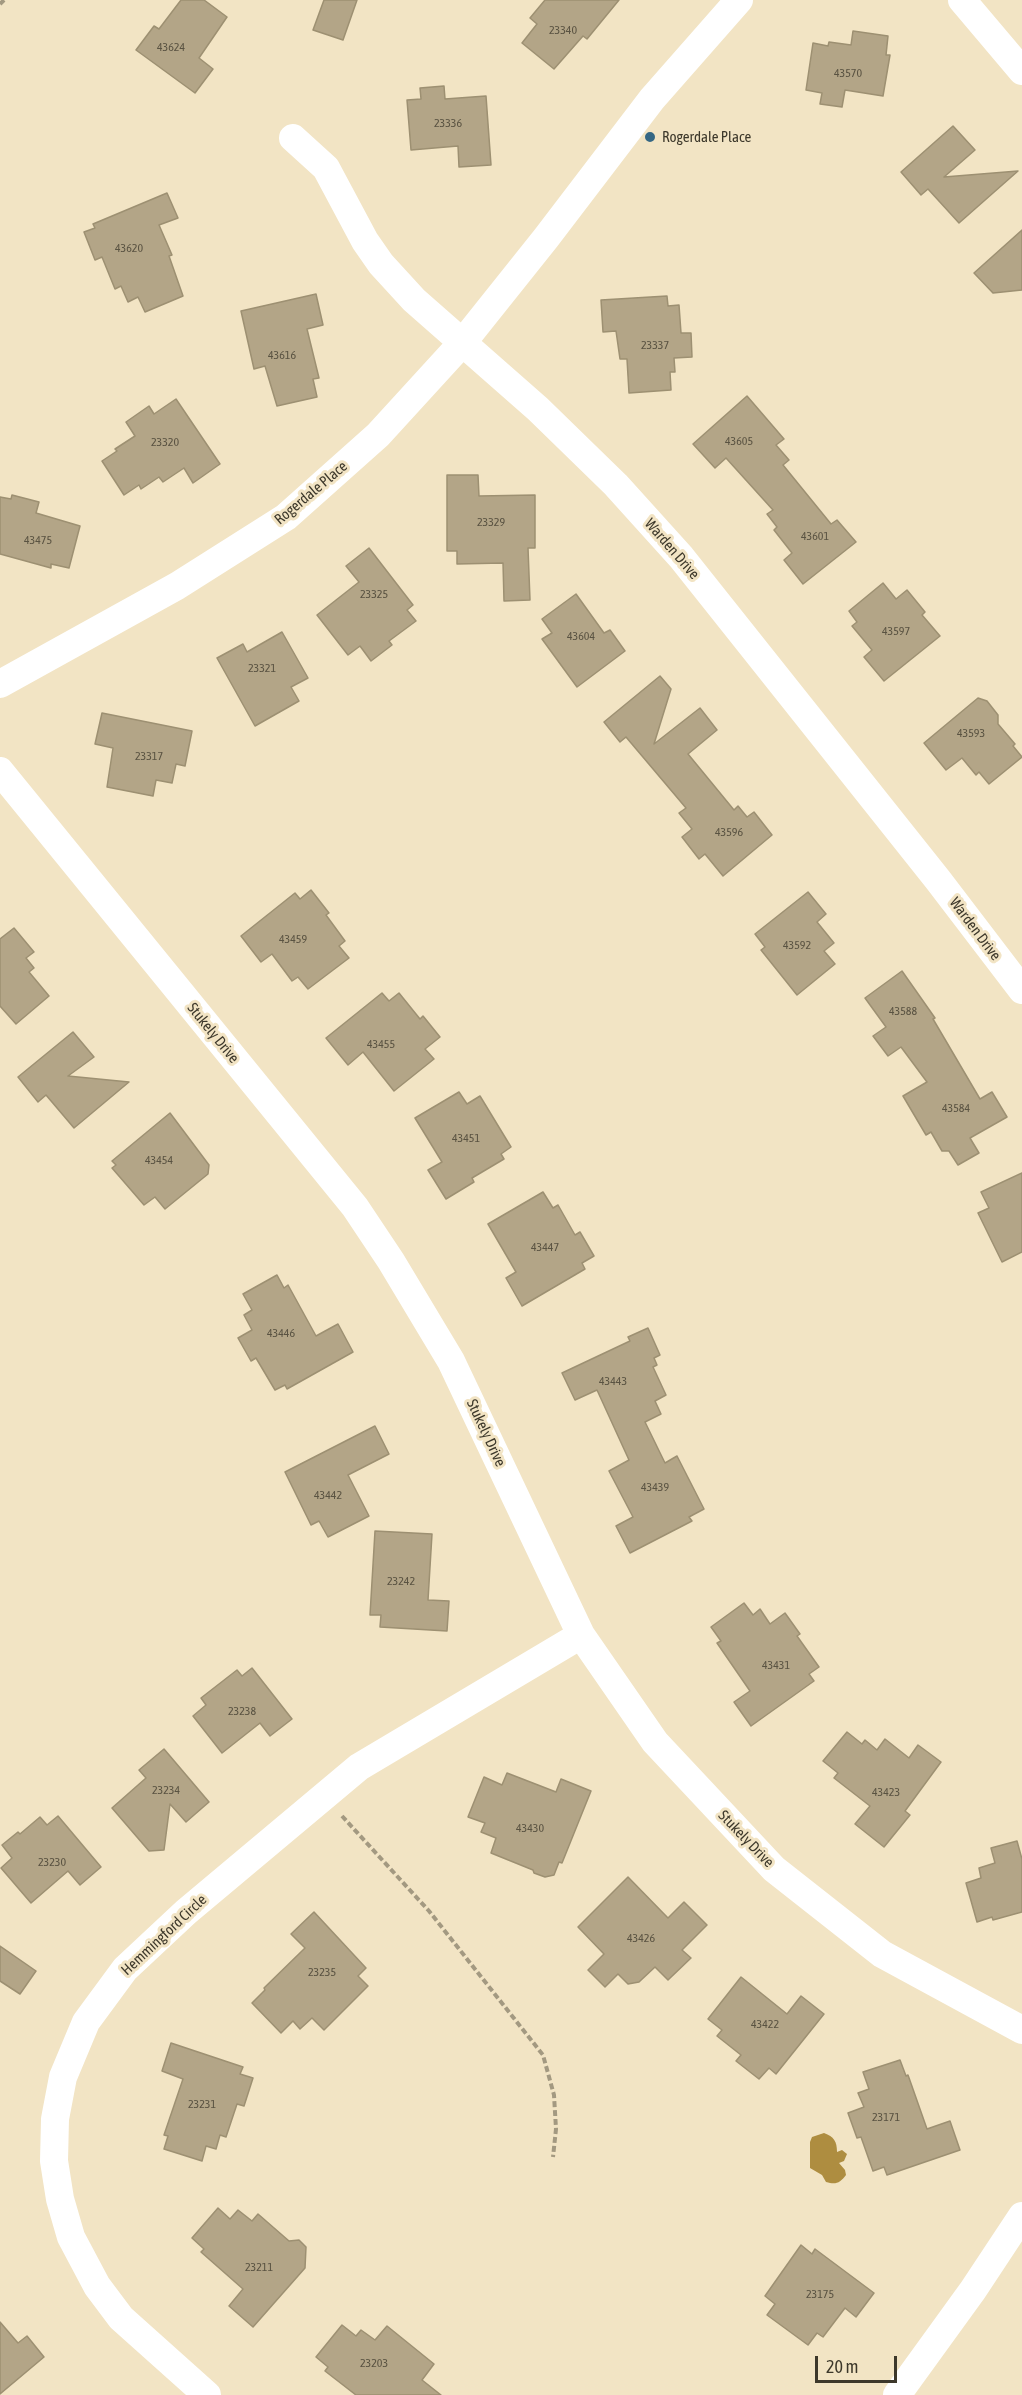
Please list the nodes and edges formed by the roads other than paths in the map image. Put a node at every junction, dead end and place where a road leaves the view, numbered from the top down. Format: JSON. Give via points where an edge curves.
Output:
{"nodes":[{"id":1,"x":739,"y":0,"type":"edge"},
{"id":2,"x":962,"y":0,"type":"edge"},
{"id":3,"x":1022,"y":71,"type":"edge"},
{"id":4,"x":293,"y":138,"type":"dead end"},
{"id":5,"x":463,"y":342,"type":"junction"},
{"id":6,"x":0,"y":684,"type":"edge"},
{"id":7,"x":0,"y":771,"type":"edge"},
{"id":8,"x":1022,"y":990,"type":"edge"},
{"id":9,"x":581,"y":1635,"type":"junction"},
{"id":10,"x":1022,"y":2030,"type":"edge"},
{"id":11,"x":1022,"y":2216,"type":"edge"},
{"id":12,"x":207,"y":2395,"type":"edge"},
{"id":13,"x":897,"y":2395,"type":"edge"}],
"edges":[{"from":1,"to":5,"type":"street","name":"Rogerdale Place","via":[[652,99]]},
{"from":2,"to":3,"type":"street"},
{"from":4,"to":5,"type":"street","name":"Warden Drive","via":[[326,168],[381,264],[414,300]]},
{"from":5,"to":6,"type":"street","name":"Rogerdale Place","via":[[378,435],[286,517],[177,586]]},
{"from":5,"to":8,"type":"street","name":"Warden Drive","via":[[601,470],[681,557]]},
{"from":7,"to":9,"type":"street","name":"Stukely Drive","via":[[355,1207],[392,1261],[465,1388]]},
{"from":9,"to":10,"type":"street","name":"Stukely Drive","via":[[655,1743],[774,1869],[882,1953]]},
{"from":9,"to":12,"type":"street","name":"Hemmingford Circle","via":[[359,1767],[186,1912],[125,1969],[86,2022],[63,2077],[55,2119],[54,2161],[70,2236],[97,2286],[121,2318]]},
{"from":11,"to":13,"type":"street"}]}
